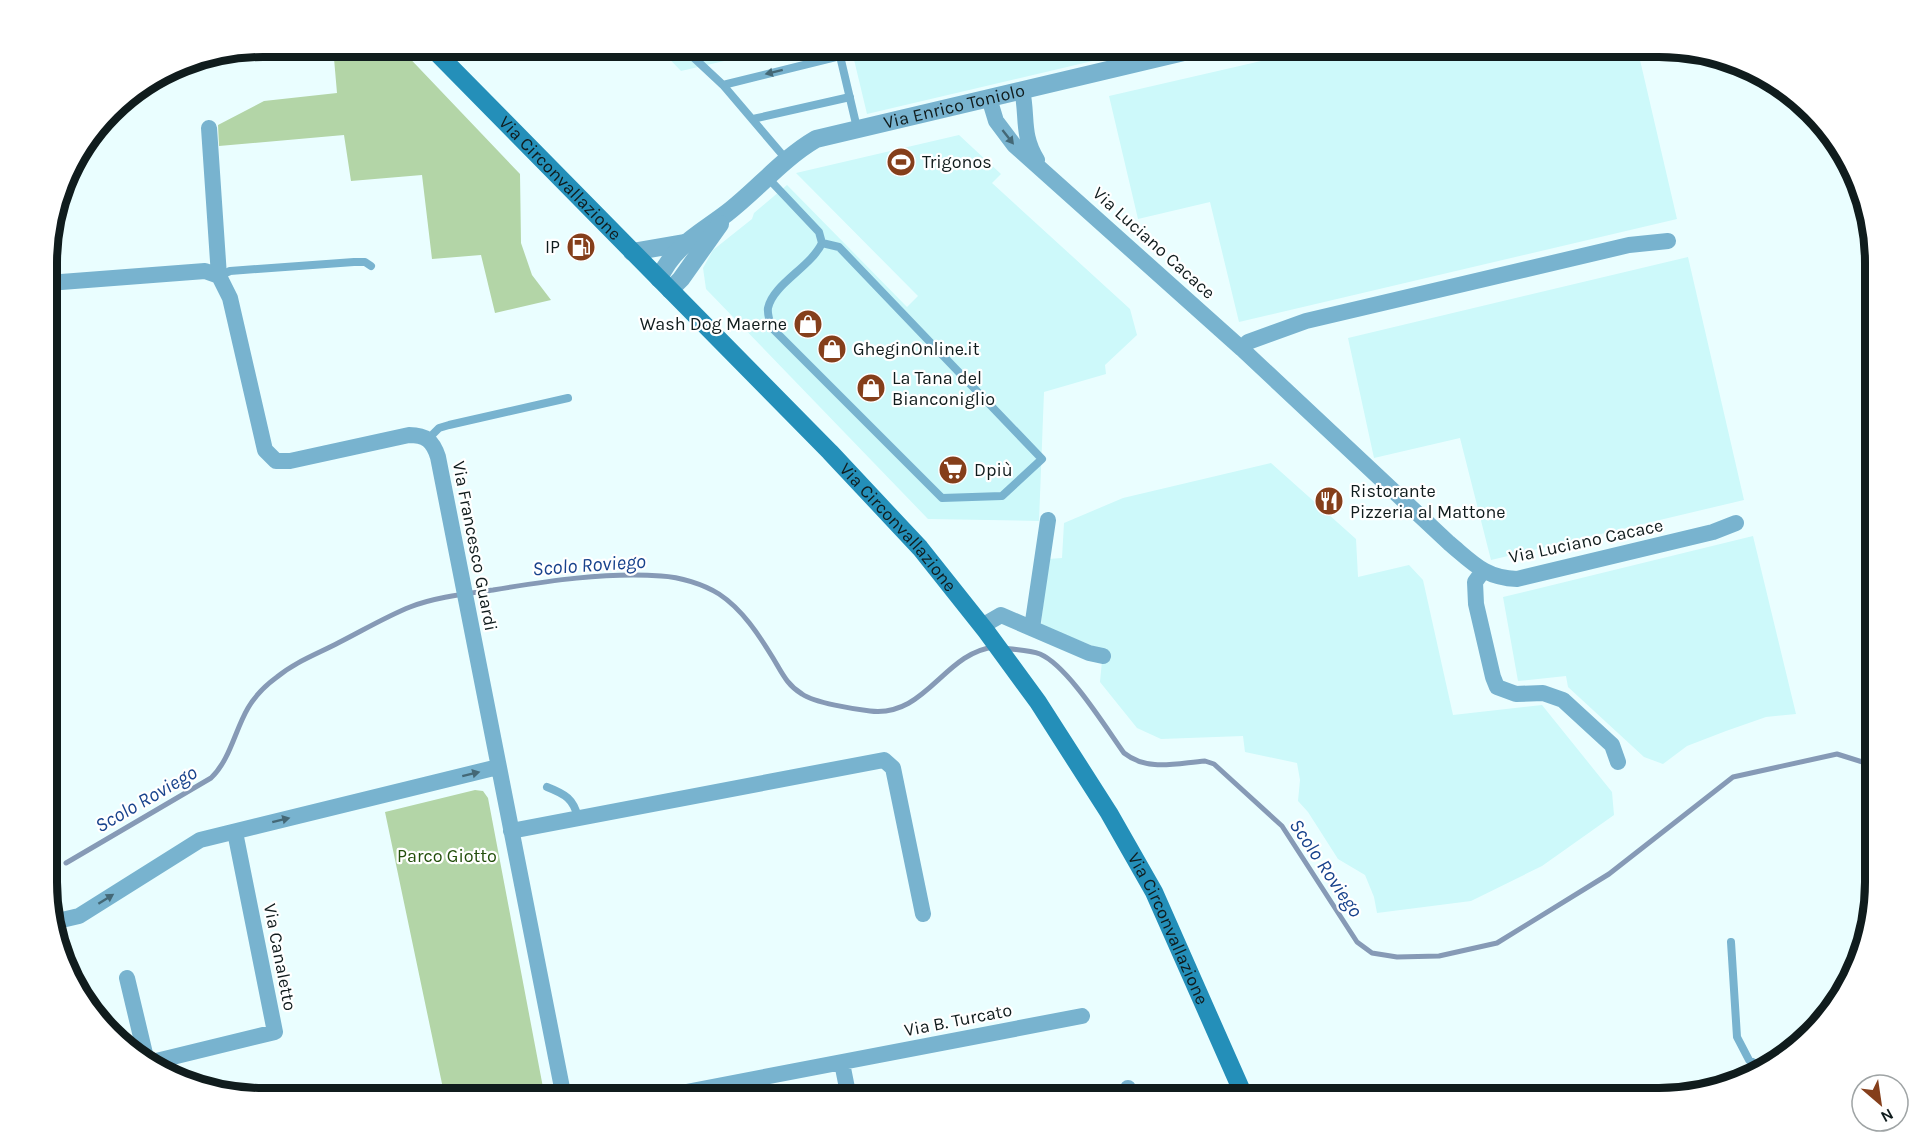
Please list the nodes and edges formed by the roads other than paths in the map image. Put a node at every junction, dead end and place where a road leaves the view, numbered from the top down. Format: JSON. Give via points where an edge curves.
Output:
{"nodes":[{"id":1,"x":442,"y":57,"type":"edge"},
{"id":2,"x":693,"y":57,"type":"edge"},
{"id":3,"x":836,"y":57,"type":"edge"},
{"id":4,"x":840,"y":57,"type":"edge"},
{"id":5,"x":1159,"y":57,"type":"edge"},
{"id":6,"x":723,"y":85,"type":"junction"},
{"id":7,"x":1022,"y":90,"type":"junction"},
{"id":8,"x":850,"y":97,"type":"junction"},
{"id":9,"x":989,"y":98,"type":"junction"},
{"id":10,"x":753,"y":119,"type":"junction"},
{"id":11,"x":209,"y":128,"type":"dead end"},
{"id":12,"x":857,"y":128,"type":"junction"},
{"id":13,"x":786,"y":159,"type":"junction"},
{"id":14,"x":1040,"y":166,"type":"junction"},
{"id":15,"x":767,"y":177,"type":"junction"},
{"id":16,"x":728,"y":212,"type":"junction"},
{"id":17,"x":1668,"y":241,"type":"dead end"},
{"id":18,"x":684,"y":243,"type":"junction"},
{"id":19,"x":822,"y":243,"type":"junction"},
{"id":20,"x":632,"y":252,"type":"junction"},
{"id":21,"x":372,"y":266,"type":"dead end"},
{"id":22,"x":219,"y":276,"type":"junction"},
{"id":23,"x":57,"y":283,"type":"edge"},
{"id":24,"x":664,"y":284,"type":"junction"},
{"id":25,"x":1242,"y":349,"type":"junction"},
{"id":26,"x":568,"y":398,"type":"dead end"},
{"id":27,"x":428,"y":439,"type":"junction"},
{"id":28,"x":1048,"y":520,"type":"dead end"},
{"id":29,"x":1736,"y":523,"type":"dead end"},
{"id":30,"x":1483,"y":571,"type":"junction"},
{"id":31,"x":1032,"y":628,"type":"junction"},
{"id":32,"x":984,"y":629,"type":"junction"},
{"id":33,"x":1103,"y":656,"type":"dead end"},
{"id":34,"x":1618,"y":762,"type":"dead end"},
{"id":35,"x":498,"y":767,"type":"junction"},
{"id":36,"x":547,"y":787,"type":"dead end"},
{"id":37,"x":578,"y":818,"type":"junction"},
{"id":38,"x":511,"y":831,"type":"junction"},
{"id":39,"x":235,"y":832,"type":"junction"},
{"id":40,"x":923,"y":914,"type":"dead end"},
{"id":41,"x":61,"y":920,"type":"edge"},
{"id":42,"x":1731,"y":942,"type":"dead end"},
{"id":43,"x":127,"y":978,"type":"dead end"},
{"id":44,"x":1082,"y":1016,"type":"dead end"},
{"id":45,"x":145,"y":1050,"type":"edge"},
{"id":46,"x":160,"y":1060,"type":"edge"},
{"id":47,"x":842,"y":1063,"type":"junction"},
{"id":48,"x":1755,"y":1064,"type":"edge"},
{"id":49,"x":562,"y":1088,"type":"edge"},
{"id":50,"x":708,"y":1088,"type":"edge"},
{"id":51,"x":847,"y":1088,"type":"edge"},
{"id":52,"x":1241,"y":1088,"type":"edge"}],
"edges":[{"from":1,"to":20,"type":"main road","name":"Via Circonvallazione"},
{"from":2,"to":6,"type":"lane"},
{"from":3,"to":6,"type":"lane","one_way":true},
{"from":4,"to":8,"type":"lane"},
{"from":5,"to":7,"type":"street","name":"Via Enrico Toniolo"},
{"from":6,"to":10,"type":"lane"},
{"from":7,"to":9,"type":"street","name":"Via Enrico Toniolo"},
{"from":7,"to":14,"type":"street","name":"Via Luciano Cacace","via":[[1026,139]]},
{"from":8,"to":10,"type":"lane"},
{"from":8,"to":12,"type":"lane"},
{"from":9,"to":12,"type":"street","name":"Via Enrico Toniolo"},
{"from":9,"to":14,"type":"street","name":"Via Luciano Cacace","one_way":true,"via":[[996,121],[1014,145]]},
{"from":10,"to":13,"type":"lane"},
{"from":11,"to":22,"type":"street"},
{"from":12,"to":13,"type":"street","name":"Via Enrico Toniolo","via":[[816,139]]},
{"from":13,"to":15,"type":"street","name":"Via Enrico Toniolo"},
{"from":14,"to":25,"type":"street","name":"Via Luciano Cacace"},
{"from":15,"to":16,"type":"street","name":"Via Enrico Toniolo"},
{"from":15,"to":19,"type":"lane","via":[[819,232]]},
{"from":16,"to":18,"type":"street","name":"Via Enrico Toniolo"},
{"from":16,"to":24,"type":"street","name":"Via Enrico Toniolo","via":[[681,279]]},
{"from":17,"to":25,"type":"street","via":[[1629,245],[1306,321],[1248,342]]},
{"from":18,"to":20,"type":"street","name":"Via Enrico Toniolo"},
{"from":18,"to":24,"type":"street","name":"Via Enrico Toniolo","via":[[665,263]]},
{"from":19,"to":19,"type":"lane","via":[[817,254],[773,296],[768,309],[771,327],[942,498],[1002,496],[1042,459],[840,247]]},
{"from":20,"to":24,"type":"main road","name":"Via Circonvallazione"},
{"from":21,"to":22,"type":"lane","via":[[354,262],[230,271]]},
{"from":22,"to":23,"type":"street","via":[[206,271]]},
{"from":22,"to":27,"type":"street","via":[[230,298],[265,450],[276,461],[409,435]]},
{"from":24,"to":32,"type":"main road","name":"Via Circonvallazione","via":[[920,548]]},
{"from":25,"to":30,"type":"street","name":"Via Luciano Cacace"},
{"from":26,"to":27,"type":"lane","via":[[449,425],[439,428]]},
{"from":27,"to":35,"type":"street","name":"Via Francesco Guardi","via":[[438,457]]},
{"from":28,"to":31,"type":"street"},
{"from":29,"to":30,"type":"street","name":"Via Luciano Cacace","via":[[1713,532],[1517,579],[1498,579]]},
{"from":30,"to":34,"type":"street","via":[[1474,582],[1476,604],[1497,687],[1516,694],[1543,693],[1563,700],[1612,745]]},
{"from":31,"to":32,"type":"street","via":[[1001,615]]},
{"from":31,"to":33,"type":"street"},
{"from":32,"to":52,"type":"main road","name":"Via Circonvallazione","via":[[1109,813],[1154,892]]},
{"from":35,"to":38,"type":"street","name":"Via Francesco Guardi"},
{"from":39,"to":35,"type":"street","one_way":true},
{"from":36,"to":37,"type":"lane","via":[[566,794],[575,804]]},
{"from":37,"to":38,"type":"street"},
{"from":37,"to":40,"type":"street","via":[[884,760],[893,768]]},
{"from":38,"to":49,"type":"street","name":"Via Francesco Guardi"},
{"from":41,"to":39,"type":"street","one_way":true,"via":[[79,916],[200,840]]},
{"from":39,"to":46,"type":"street","name":"Via Canaletto","via":[[275,1032]]},
{"from":42,"to":48,"type":"lane","via":[[1737,1037],[1749,1060]]},
{"from":43,"to":45,"type":"street","name":"Via Canaletto"},
{"from":44,"to":47,"type":"street","name":"Via B. Turcato"},
{"from":47,"to":50,"type":"street","name":"Via B. Turcato"},
{"from":47,"to":51,"type":"street"}]}
